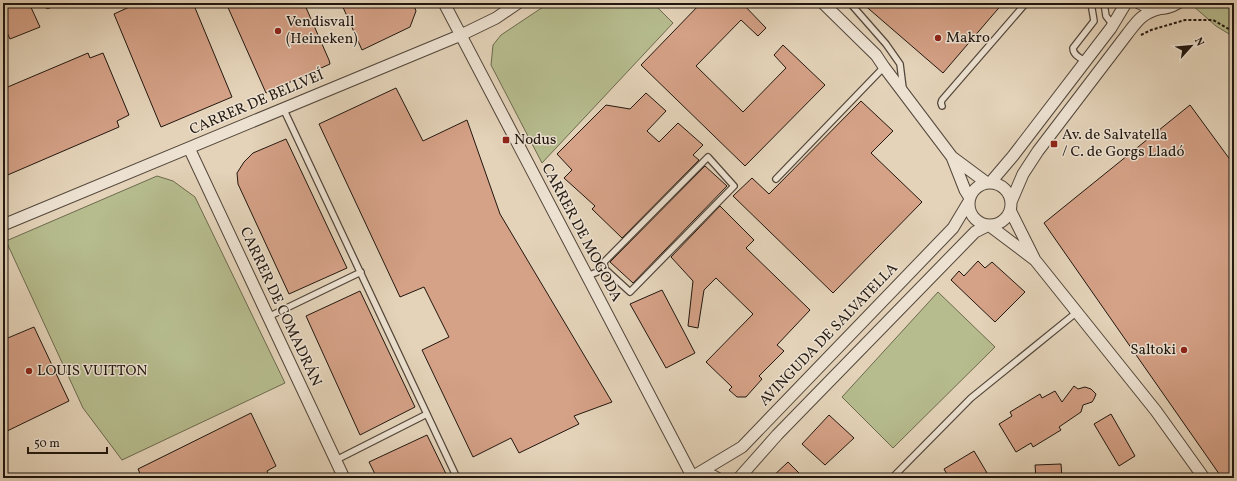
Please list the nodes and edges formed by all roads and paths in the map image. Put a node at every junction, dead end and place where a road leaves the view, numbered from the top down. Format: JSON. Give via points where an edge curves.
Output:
{"nodes":[{"id":1,"x":47,"y":3,"type":"edge"},
{"id":2,"x":51,"y":3,"type":"edge"},
{"id":3,"x":444,"y":3,"type":"edge"},
{"id":4,"x":518,"y":3,"type":"edge"},
{"id":5,"x":823,"y":3,"type":"edge"},
{"id":6,"x":850,"y":3,"type":"edge"},
{"id":7,"x":1026,"y":3,"type":"edge"},
{"id":8,"x":1091,"y":3,"type":"edge"},
{"id":9,"x":1104,"y":3,"type":"edge"},
{"id":10,"x":1126,"y":3,"type":"edge"},
{"id":11,"x":1139,"y":3,"type":"edge"},
{"id":12,"x":1178,"y":3,"type":"edge"},
{"id":13,"x":1159,"y":9,"type":"junction"},
{"id":14,"x":1113,"y":25,"type":"junction"},
{"id":15,"x":1234,"y":32,"type":"edge"},
{"id":16,"x":460,"y":34,"type":"junction"},
{"id":17,"x":1138,"y":36,"type":"dead end"},
{"id":18,"x":1086,"y":61,"type":"junction"},
{"id":19,"x":884,"y":67,"type":"junction"},
{"id":20,"x":904,"y":93,"type":"junction"},
{"id":21,"x":942,"y":106,"type":"dead end"},
{"id":22,"x":283,"y":108,"type":"junction"},
{"id":23,"x":189,"y":148,"type":"junction"},
{"id":24,"x":952,"y":157,"type":"junction"},
{"id":25,"x":776,"y":179,"type":"dead end"},
{"id":26,"x":989,"y":183,"type":"junction"},
{"id":27,"x":969,"y":200,"type":"junction"},
{"id":28,"x":1010,"y":206,"type":"junction"},
{"id":29,"x":3,"y":225,"type":"edge"},
{"id":30,"x":989,"y":226,"type":"junction"},
{"id":31,"x":1035,"y":260,"type":"junction"},
{"id":32,"x":605,"y":269,"type":"junction"},
{"id":33,"x":360,"y":272,"type":"junction"},
{"id":34,"x":587,"y":276,"type":"junction"},
{"id":35,"x":1077,"y":312,"type":"junction"},
{"id":36,"x":268,"y":317,"type":"junction"},
{"id":37,"x":427,"y":414,"type":"junction"},
{"id":38,"x":336,"y":460,"type":"junction"},
{"id":39,"x":693,"y":476,"type":"edge"},
{"id":40,"x":344,"y":478,"type":"edge"},
{"id":41,"x":457,"y":478,"type":"edge"},
{"id":42,"x":717,"y":478,"type":"edge"},
{"id":43,"x":739,"y":478,"type":"edge"},
{"id":44,"x":892,"y":478,"type":"edge"},
{"id":45,"x":1204,"y":478,"type":"edge"}],
"edges":[{"from":1,"to":2,"type":"lane"},
{"from":3,"to":16,"type":"street","name":"CARRER DE MOGODA"},
{"from":4,"to":16,"type":"street","name":"CARRER DE BELLVEÍ","via":[[496,18]]},
{"from":5,"to":19,"type":"street"},
{"from":6,"to":20,"type":"lane","via":[[900,64]]},
{"from":7,"to":21,"type":"lane","via":[[942,100]]},
{"from":8,"to":18,"type":"lane","via":[[1094,21],[1073,48],[1073,52]]},
{"from":9,"to":14,"type":"lane","via":[[1106,16]]},
{"from":10,"to":14,"type":"street"},
{"from":11,"to":13,"type":"street","via":[[1148,8]]},
{"from":12,"to":13,"type":"street"},
{"from":13,"to":28,"type":"street","via":[[1141,17],[1038,151],[1022,174]]},
{"from":14,"to":18,"type":"street"},
{"from":15,"to":17,"type":"path","via":[[1213,20],[1185,20]]},
{"from":16,"to":22,"type":"street","name":"CARRER DE BELLVEÍ"},
{"from":16,"to":34,"type":"street","name":"CARRER DE MOGODA"},
{"from":18,"to":26,"type":"street"},
{"from":19,"to":20,"type":"street"},
{"from":19,"to":25,"type":"lane"},
{"from":20,"to":24,"type":"street"},
{"from":22,"to":23,"type":"street","name":"CARRER DE BELLVEÍ"},
{"from":22,"to":33,"type":"lane"},
{"from":23,"to":29,"type":"street","name":"CARRER DE BELLVEÍ"},
{"from":23,"to":36,"type":"street","name":"CARRER DE COMADRÁN"},
{"from":24,"to":26,"type":"street"},
{"from":24,"to":27,"type":"street"},
{"from":26,"to":27,"type":"street","via":[[975,188]]},
{"from":26,"to":28,"type":"street","via":[[1003,188],[1009,195]]},
{"from":27,"to":30,"type":"street","via":[[969,210],[973,218]]},
{"from":27,"to":39,"type":"street","name":"AVINGUDA DE SALVATELLA","via":[[954,228],[742,447]]},
{"from":28,"to":30,"type":"street","via":[[1003,221]]},
{"from":28,"to":31,"type":"street"},
{"from":30,"to":31,"type":"street"},
{"from":30,"to":43,"type":"street","via":[[975,232],[776,435]]},
{"from":31,"to":35,"type":"street"},
{"from":32,"to":32,"type":"lane","via":[[630,292],[734,186],[708,157],[604,262]]},
{"from":32,"to":34,"type":"lane"},
{"from":33,"to":36,"type":"lane"},
{"from":33,"to":37,"type":"lane"},
{"from":34,"to":39,"type":"street","name":"CARRER DE MOGODA"},
{"from":35,"to":44,"type":"lane","via":[[971,398]]},
{"from":35,"to":45,"type":"street","via":[[1156,411]]},
{"from":36,"to":38,"type":"street","name":"CARRER DE COMADRÁN"},
{"from":37,"to":38,"type":"lane"},
{"from":37,"to":41,"type":"lane"},
{"from":38,"to":40,"type":"street","name":"CARRER DE COMADRÁN"},
{"from":39,"to":42,"type":"street","via":[[703,472]]}]}
